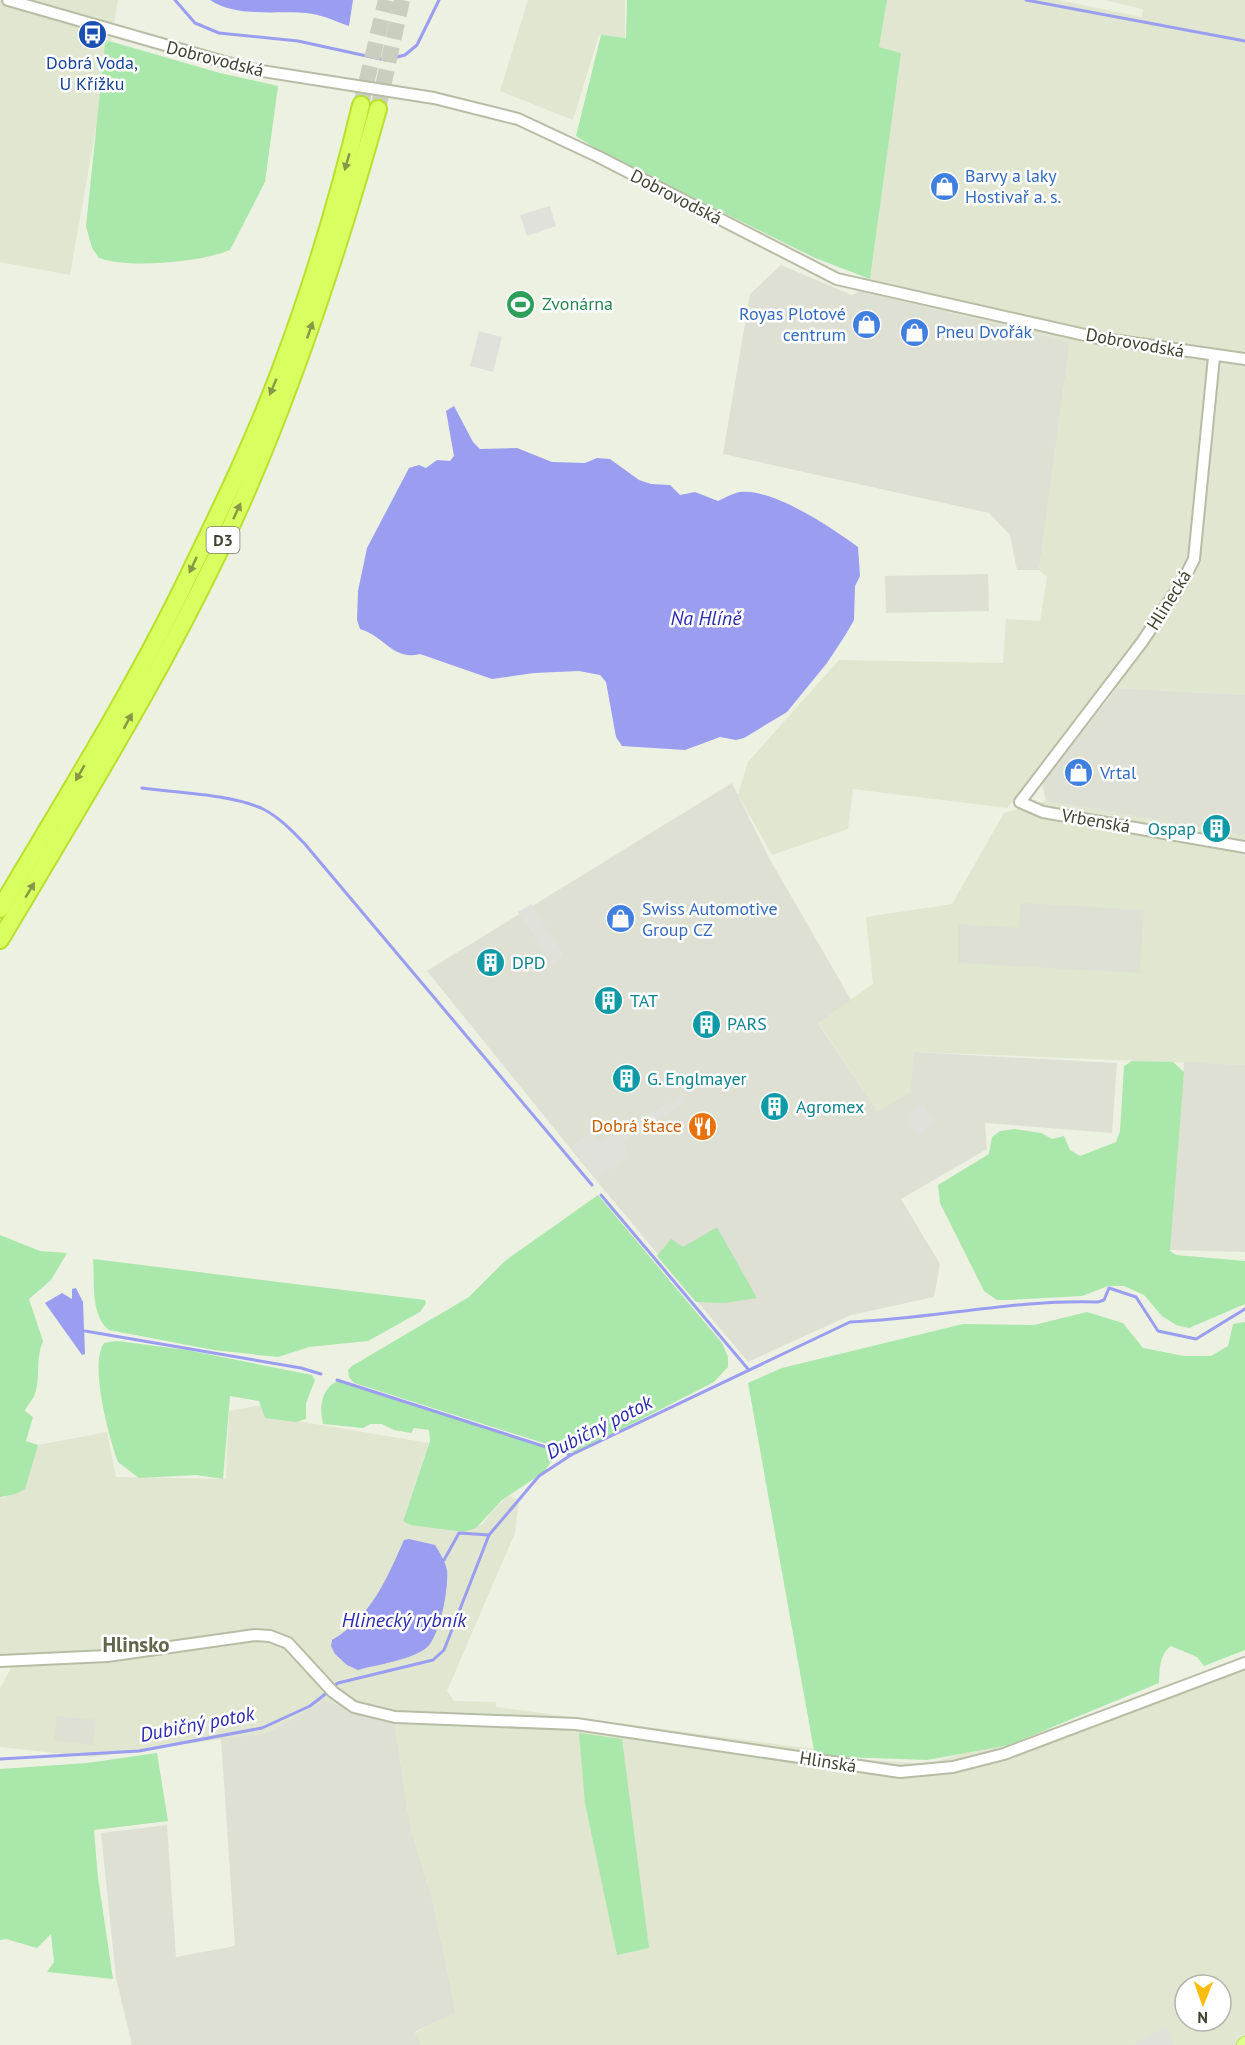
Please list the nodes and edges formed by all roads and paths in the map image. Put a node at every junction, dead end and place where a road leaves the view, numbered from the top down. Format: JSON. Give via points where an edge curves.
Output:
{"nodes":[{"id":1,"x":8,"y":0,"type":"edge"},
{"id":2,"x":361,"y":105,"type":"tunnel mouth"},
{"id":3,"x":378,"y":109,"type":"tunnel mouth"},
{"id":4,"x":1214,"y":357,"type":"junction"},
{"id":5,"x":1245,"y":359,"type":"edge"},
{"id":6,"x":1020,"y":802,"type":"joint"},
{"id":7,"x":1245,"y":847,"type":"edge"},
{"id":8,"x":0,"y":909,"type":"edge"},
{"id":9,"x":0,"y":940,"type":"edge"},
{"id":10,"x":0,"y":1661,"type":"edge"},
{"id":11,"x":1245,"y":1663,"type":"edge"}],
"edges":[{"from":1,"to":4,"type":"street","name":"Dobrovodská","via":[[249,69],[434,98],[518,119],[599,156],[837,279],[1098,338]]},
{"from":2,"to":8,"type":"highway","number":"D3","one_way":true,"via":[[336,199],[282,367],[233,480],[181,591],[123,699]]},
{"from":9,"to":3,"type":"highway","number":"D3","one_way":true,"via":[[148,684],[247,489],[331,269]]},
{"from":4,"to":5,"type":"street","name":"Dobrovodská"},
{"from":4,"to":6,"type":"street","name":"Hlinecká","via":[[1191,566],[1142,642]]},
{"from":6,"to":7,"type":"street","name":"Vrbenská","via":[[1042,812]]},
{"from":10,"to":11,"type":"street","name":"Hlinská","via":[[107,1656],[255,1635],[288,1643],[331,1689],[354,1707],[395,1717],[576,1724],[900,1772],[953,1767],[1004,1754]]}]}
